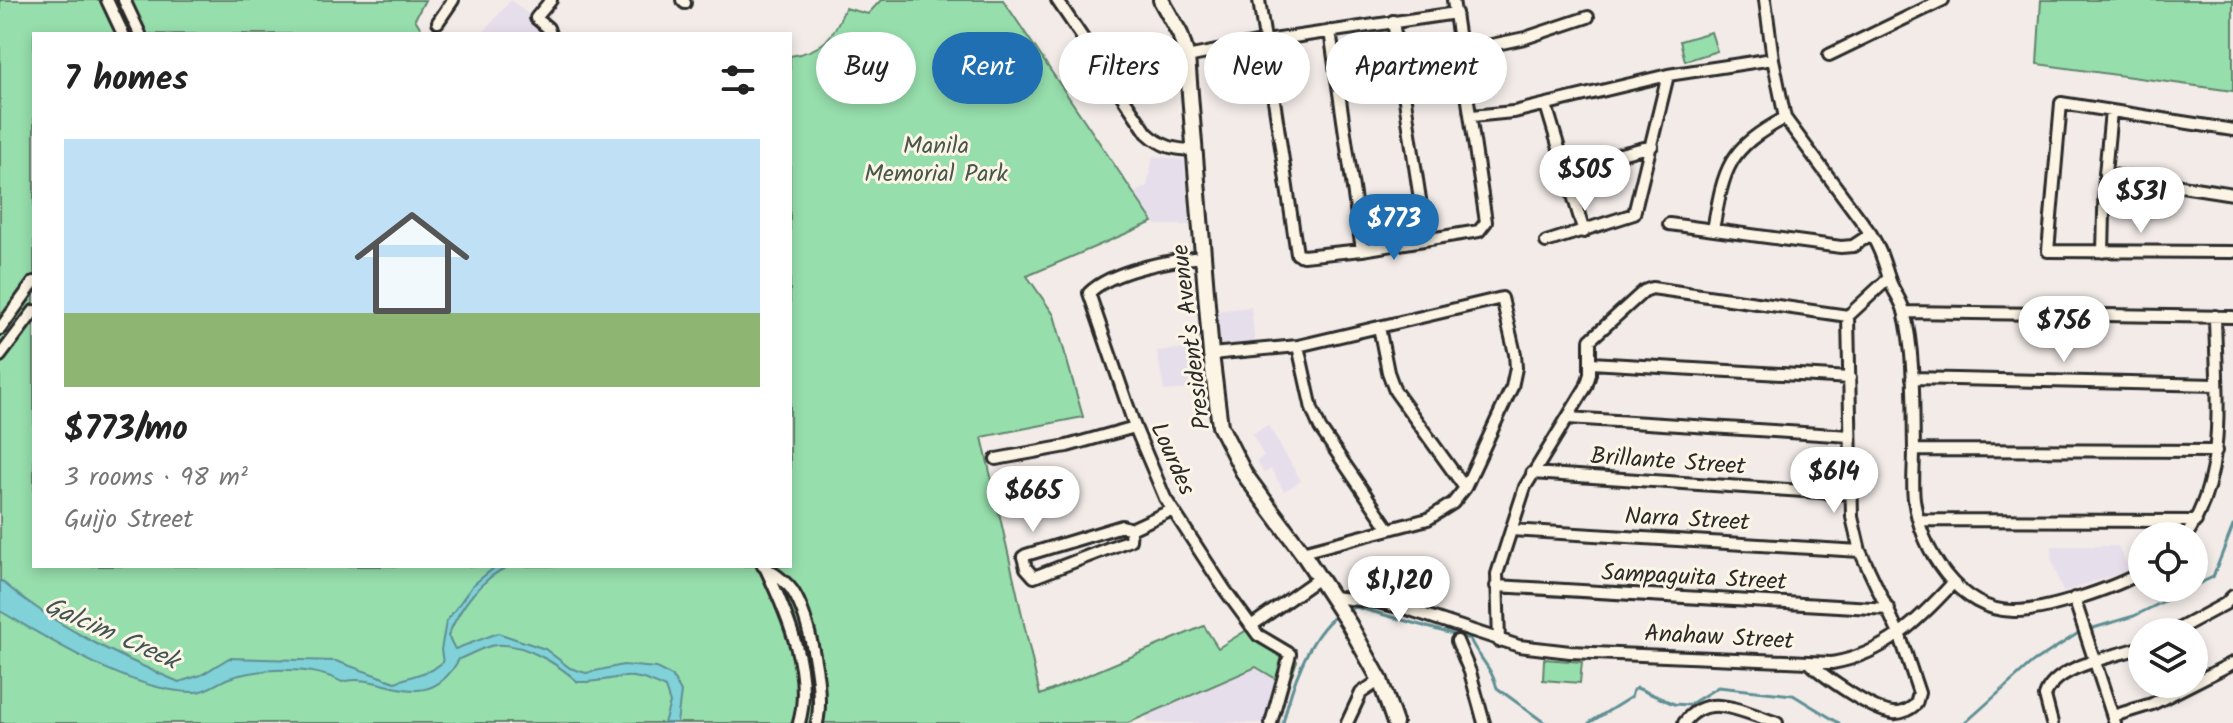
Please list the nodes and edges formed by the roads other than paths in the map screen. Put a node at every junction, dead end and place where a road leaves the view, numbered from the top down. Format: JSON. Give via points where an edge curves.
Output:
{"nodes":[{"id":1,"x":107,"y":0,"type":"edge"},
{"id":2,"x":124,"y":0,"type":"edge"},
{"id":3,"x":453,"y":0,"type":"edge"},
{"id":4,"x":551,"y":0,"type":"edge"},
{"id":5,"x":1057,"y":0,"type":"edge"},
{"id":6,"x":1161,"y":0,"type":"edge"},
{"id":7,"x":1259,"y":0,"type":"edge"},
{"id":8,"x":1453,"y":0,"type":"edge"},
{"id":9,"x":1765,"y":0,"type":"edge"},
{"id":10,"x":1943,"y":0,"type":"edge"},
{"id":11,"x":1456,"y":13,"type":"junction"},
{"id":12,"x":1588,"y":17,"type":"dead end"},
{"id":13,"x":1393,"y":21,"type":"junction"},
{"id":14,"x":438,"y":22,"type":"dead end"},
{"id":15,"x":1330,"y":31,"type":"junction"},
{"id":16,"x":122,"y":32,"type":"edge"},
{"id":17,"x":139,"y":32,"type":"edge"},
{"id":18,"x":549,"y":32,"type":"edge"},
{"id":19,"x":1179,"y":32,"type":"edge"},
{"id":20,"x":1264,"y":32,"type":"edge"},
{"id":21,"x":1460,"y":32,"type":"edge"},
{"id":22,"x":1310,"y":34,"type":"edge"},
{"id":23,"x":1507,"y":42,"type":"edge"},
{"id":24,"x":1829,"y":55,"type":"dead end"},
{"id":25,"x":1773,"y":59,"type":"junction"},
{"id":26,"x":1188,"y":67,"type":"edge"},
{"id":27,"x":1668,"y":75,"type":"junction"},
{"id":28,"x":1275,"y":104,"type":"edge"},
{"id":29,"x":1470,"y":104,"type":"edge"},
{"id":30,"x":1546,"y":105,"type":"junction"},
{"id":31,"x":2111,"y":111,"type":"junction"},
{"id":32,"x":1472,"y":116,"type":"junction"},
{"id":33,"x":1785,"y":118,"type":"junction"},
{"id":34,"x":2233,"y":130,"type":"edge"},
{"id":35,"x":1652,"y":146,"type":"junction"},
{"id":36,"x":1196,"y":150,"type":"junction"},
{"id":37,"x":1565,"y":168,"type":"junction"},
{"id":38,"x":2105,"y":174,"type":"junction"},
{"id":39,"x":2233,"y":194,"type":"edge"},
{"id":40,"x":1669,"y":224,"type":"dead end"},
{"id":41,"x":1713,"y":230,"type":"junction"},
{"id":42,"x":1584,"y":232,"type":"junction"},
{"id":43,"x":1871,"y":234,"type":"junction"},
{"id":44,"x":1426,"y":239,"type":"junction"},
{"id":45,"x":1546,"y":242,"type":"dead end"},
{"id":46,"x":1362,"y":250,"type":"junction"},
{"id":47,"x":2103,"y":252,"type":"junction"},
{"id":48,"x":2233,"y":252,"type":"edge"},
{"id":49,"x":1203,"y":257,"type":"junction"},
{"id":50,"x":1889,"y":278,"type":"junction"},
{"id":51,"x":32,"y":285,"type":"edge"},
{"id":52,"x":1904,"y":312,"type":"junction"},
{"id":53,"x":32,"y":314,"type":"edge"},
{"id":54,"x":1848,"y":316,"type":"junction"},
{"id":55,"x":2215,"y":316,"type":"junction"},
{"id":56,"x":2233,"y":317,"type":"edge"},
{"id":57,"x":1379,"y":327,"type":"junction"},
{"id":58,"x":0,"y":329,"type":"edge"},
{"id":59,"x":1298,"y":346,"type":"junction"},
{"id":60,"x":1211,"y":354,"type":"junction"},
{"id":61,"x":0,"y":356,"type":"edge"},
{"id":62,"x":1591,"y":363,"type":"junction"},
{"id":63,"x":1850,"y":378,"type":"junction"},
{"id":64,"x":1912,"y":378,"type":"junction"},
{"id":65,"x":2216,"y":385,"type":"junction"},
{"id":66,"x":1568,"y":418,"type":"junction"},
{"id":67,"x":1135,"y":427,"type":"junction"},
{"id":68,"x":1850,"y":436,"type":"junction"},
{"id":69,"x":1914,"y":450,"type":"junction"},
{"id":70,"x":2216,"y":451,"type":"junction"},
{"id":71,"x":996,"y":459,"type":"dead end"},
{"id":72,"x":1532,"y":473,"type":"junction"},
{"id":73,"x":1465,"y":488,"type":"junction"},
{"id":74,"x":1850,"y":494,"type":"junction"},
{"id":75,"x":1172,"y":510,"type":"junction"},
{"id":76,"x":1919,"y":520,"type":"junction"},
{"id":77,"x":2196,"y":521,"type":"joint"},
{"id":78,"x":1131,"y":529,"type":"junction"},
{"id":79,"x":1389,"y":529,"type":"junction"},
{"id":80,"x":1511,"y":530,"type":"junction"},
{"id":81,"x":1860,"y":551,"type":"junction"},
{"id":82,"x":1302,"y":552,"type":"junction"},
{"id":83,"x":765,"y":568,"type":"edge"},
{"id":84,"x":1319,"y":578,"type":"junction"},
{"id":85,"x":2128,"y":578,"type":"edge"},
{"id":86,"x":778,"y":583,"type":"junction"},
{"id":87,"x":1953,"y":583,"type":"junction"},
{"id":88,"x":1496,"y":586,"type":"junction"},
{"id":89,"x":2233,"y":596,"type":"edge"},
{"id":90,"x":2074,"y":598,"type":"junction"},
{"id":91,"x":1335,"y":602,"type":"junction"},
{"id":92,"x":1889,"y":609,"type":"junction"},
{"id":93,"x":2199,"y":618,"type":"edge"},
{"id":94,"x":1251,"y":626,"type":"junction"},
{"id":95,"x":1900,"y":636,"type":"junction"},
{"id":96,"x":1457,"y":641,"type":"dead end"},
{"id":97,"x":1499,"y":641,"type":"junction"},
{"id":98,"x":2128,"y":652,"type":"edge"},
{"id":99,"x":1810,"y":663,"type":"junction"},
{"id":100,"x":2094,"y":663,"type":"junction"},
{"id":101,"x":2233,"y":663,"type":"edge"},
{"id":102,"x":1380,"y":680,"type":"junction"},
{"id":103,"x":2114,"y":719,"type":"edge"},
{"id":104,"x":799,"y":723,"type":"edge"},
{"id":105,"x":817,"y":723,"type":"edge"},
{"id":106,"x":1271,"y":723,"type":"edge"},
{"id":107,"x":1347,"y":723,"type":"edge"},
{"id":108,"x":1395,"y":723,"type":"edge"},
{"id":109,"x":1484,"y":723,"type":"edge"},
{"id":110,"x":1684,"y":723,"type":"edge"},
{"id":111,"x":1777,"y":723,"type":"edge"},
{"id":112,"x":2052,"y":723,"type":"edge"}],
"edges":[{"from":1,"to":16,"type":"street"},
{"from":2,"to":17,"type":"street"},
{"from":3,"to":14,"type":"street"},
{"from":4,"to":18,"type":"street","via":[[536,18]]},
{"from":5,"to":36,"type":"street","via":[[1147,133],[1177,150]]},
{"from":6,"to":19,"type":"street","name":"President's Avenue"},
{"from":7,"to":20,"type":"street"},
{"from":8,"to":11,"type":"street"},
{"from":9,"to":25,"type":"street"},
{"from":10,"to":24,"type":"street"},
{"from":11,"to":13,"type":"street"},
{"from":11,"to":21,"type":"street"},
{"from":12,"to":23,"type":"street"},
{"from":13,"to":15,"type":"street"},
{"from":13,"to":44,"type":"street"},
{"from":15,"to":22,"type":"street"},
{"from":15,"to":46,"type":"street"},
{"from":25,"to":27,"type":"street"},
{"from":25,"to":33,"type":"street"},
{"from":26,"to":36,"type":"street","name":"President's Avenue"},
{"from":27,"to":30,"type":"street"},
{"from":27,"to":35,"type":"street"},
{"from":28,"to":46,"type":"street","via":[[1297,254]]},
{"from":29,"to":32,"type":"street"},
{"from":30,"to":32,"type":"street"},
{"from":30,"to":37,"type":"street"},
{"from":31,"to":34,"type":"street"},
{"from":31,"to":38,"type":"street"},
{"from":31,"to":47,"type":"street","via":[[2061,103],[2048,251]]},
{"from":32,"to":44,"type":"street","via":[[1486,222],[1479,231]]},
{"from":33,"to":41,"type":"street","via":[[1756,134],[1728,168]]},
{"from":33,"to":43,"type":"street"},
{"from":35,"to":37,"type":"street"},
{"from":35,"to":42,"type":"street","via":[[1634,214]]},
{"from":36,"to":49,"type":"street","name":"President's Avenue"},
{"from":37,"to":42,"type":"street"},
{"from":38,"to":39,"type":"street"},
{"from":38,"to":47,"type":"street"},
{"from":40,"to":41,"type":"street"},
{"from":41,"to":43,"type":"street","via":[[1841,247]]},
{"from":42,"to":45,"type":"street"},
{"from":43,"to":50,"type":"street"},
{"from":44,"to":46,"type":"street"},
{"from":47,"to":48,"type":"street"},
{"from":49,"to":60,"type":"street","name":"President's Avenue"},
{"from":49,"to":67,"type":"street","name":"Lourdes","via":[[1175,259],[1100,282],[1089,293]]},
{"from":50,"to":52,"type":"street"},
{"from":50,"to":54,"type":"street"},
{"from":51,"to":58,"type":"street"},
{"from":52,"to":55,"type":"street"},
{"from":52,"to":64,"type":"street"},
{"from":53,"to":61,"type":"street"},
{"from":54,"to":62,"type":"street","via":[[1652,288],[1590,340]]},
{"from":54,"to":63,"type":"street"},
{"from":55,"to":56,"type":"street"},
{"from":55,"to":65,"type":"street"},
{"from":57,"to":59,"type":"street"},
{"from":57,"to":73,"type":"street","via":[[1395,391]]},
{"from":57,"to":73,"type":"street","via":[[1502,298],[1516,368]]},
{"from":59,"to":60,"type":"street"},
{"from":59,"to":79,"type":"street","via":[[1320,428]]},
{"from":60,"to":82,"type":"street","name":"President's Avenue","via":[[1220,426],[1231,450]]},
{"from":62,"to":63,"type":"street"},
{"from":62,"to":66,"type":"street","via":[[1586,387]]},
{"from":63,"to":68,"type":"street"},
{"from":64,"to":65,"type":"street"},
{"from":64,"to":69,"type":"street"},
{"from":65,"to":70,"type":"street"},
{"from":66,"to":68,"type":"street"},
{"from":66,"to":72,"type":"street"},
{"from":67,"to":71,"type":"street"},
{"from":67,"to":75,"type":"street","name":"Lourdes"},
{"from":68,"to":74,"type":"street"},
{"from":69,"to":70,"type":"street"},
{"from":69,"to":76,"type":"street"},
{"from":70,"to":77,"type":"street"},
{"from":72,"to":74,"type":"street","name":"Brillante Street"},
{"from":72,"to":80,"type":"street"},
{"from":73,"to":79,"type":"street","via":[[1438,514]]},
{"from":74,"to":81,"type":"street"},
{"from":75,"to":78,"type":"street"},
{"from":75,"to":94,"type":"street","name":"Lourdes"},
{"from":76,"to":77,"type":"street"},
{"from":76,"to":87,"type":"street","via":[[1936,561]]},
{"from":78,"to":78,"type":"street","via":[[1121,526],[1026,555],[1026,568],[1034,577],[1105,552],[1130,540]]},
{"from":79,"to":82,"type":"street"},
{"from":80,"to":81,"type":"street","name":"Narra Street"},
{"from":80,"to":88,"type":"street"},
{"from":81,"to":92,"type":"street"},
{"from":82,"to":84,"type":"street","name":"President's Avenue"},
{"from":83,"to":86,"type":"street"},
{"from":84,"to":91,"type":"street","name":"President's Avenue"},
{"from":84,"to":94,"type":"street"},
{"from":85,"to":90,"type":"street"},
{"from":86,"to":104,"type":"street","via":[[802,678]]},
{"from":86,"to":105,"type":"street","via":[[795,595],[819,674]]},
{"from":87,"to":90,"type":"street","via":[[1983,603],[2015,611]]},
{"from":87,"to":95,"type":"street","name":"Anahaw Street"},
{"from":88,"to":92,"type":"street","name":"Sampaguita Street"},
{"from":88,"to":97,"type":"street"},
{"from":89,"to":93,"type":"street"},
{"from":90,"to":100,"type":"street"},
{"from":91,"to":97,"type":"street","name":"Anahaw Street","via":[[1377,602],[1407,609]]},
{"from":91,"to":102,"type":"street","name":"President's Avenue"},
{"from":92,"to":95,"type":"street"},
{"from":94,"to":106,"type":"street","name":"Lourdes","via":[[1290,654]]},
{"from":95,"to":99,"type":"street","name":"Anahaw Street","via":[[1851,660]]},
{"from":95,"to":99,"type":"street","via":[[1919,693],[1916,704],[1903,713],[1890,713]]},
{"from":96,"to":109,"type":"street"},
{"from":97,"to":99,"type":"street","name":"Anahaw Street","via":[[1570,652]]},
{"from":98,"to":100,"type":"street"},
{"from":100,"to":103,"type":"street"},
{"from":100,"to":112,"type":"street","via":[[2052,682],[2045,696]]},
{"from":101,"to":103,"type":"street"},
{"from":102,"to":107,"type":"street","via":[[1361,693]]},
{"from":102,"to":108,"type":"street","name":"President's Avenue"},
{"from":110,"to":111,"type":"street","via":[[1699,708],[1716,704]]}]}
